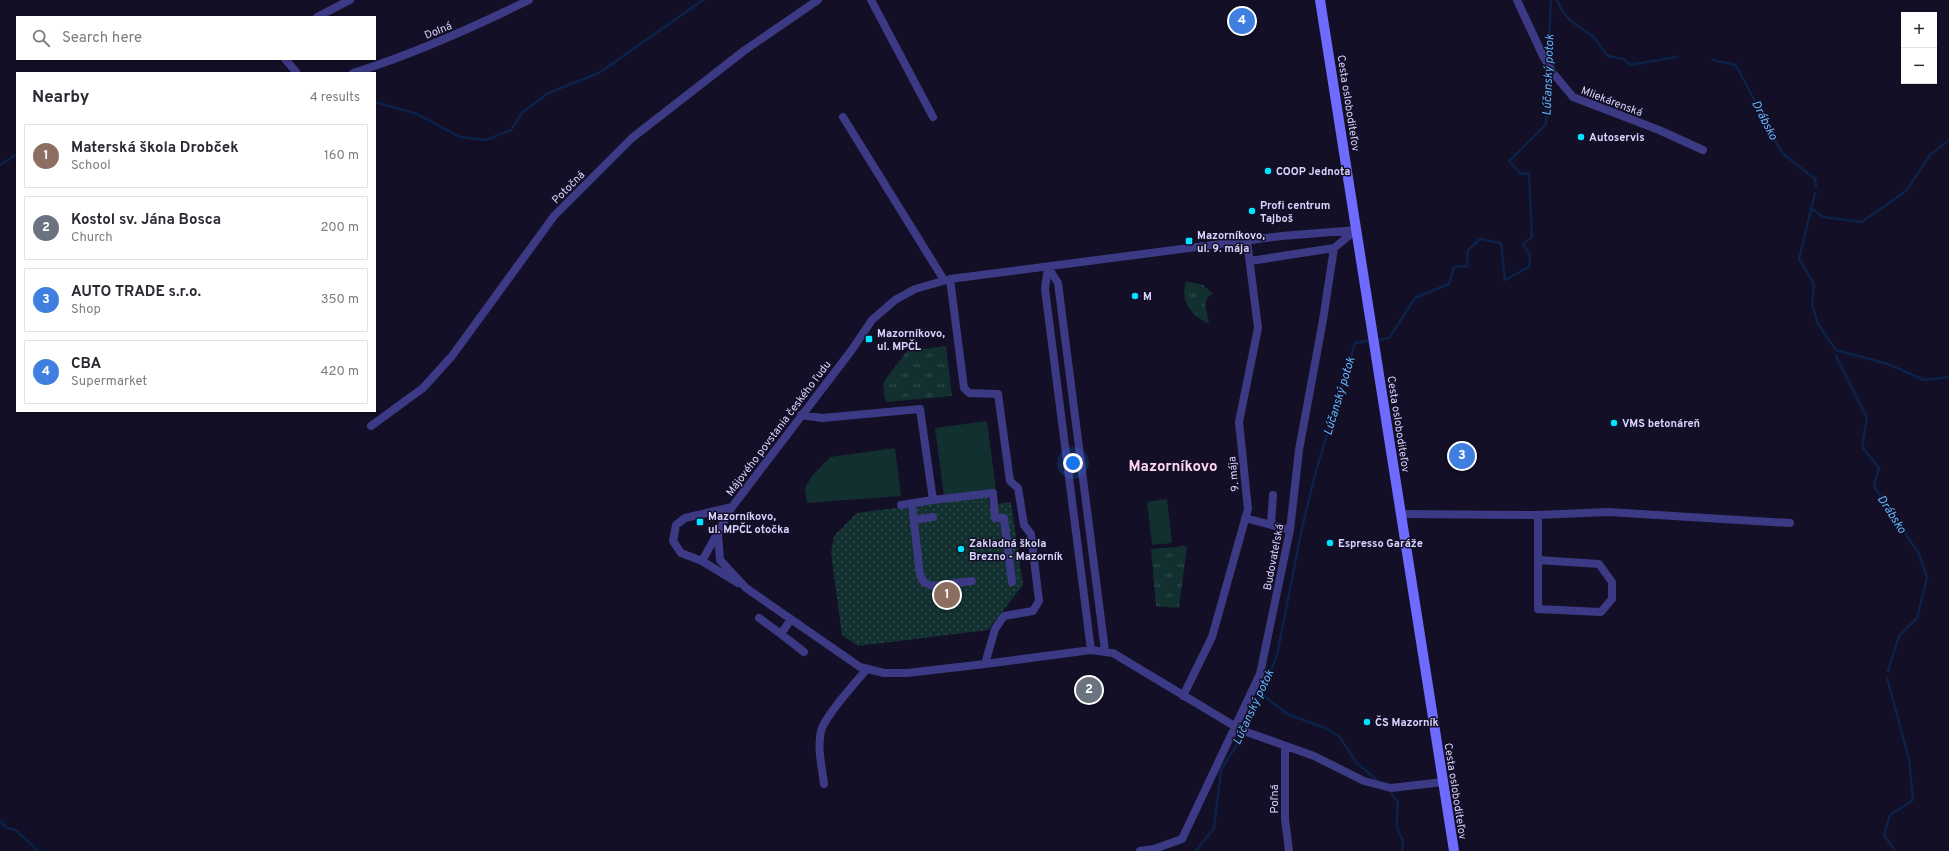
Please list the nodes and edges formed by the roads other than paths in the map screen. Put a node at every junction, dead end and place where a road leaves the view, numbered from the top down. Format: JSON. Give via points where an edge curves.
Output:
{"nodes":[{"id":1,"x":350,"y":0,"type":"edge"},
{"id":2,"x":529,"y":0,"type":"edge"},
{"id":3,"x":818,"y":0,"type":"edge"},
{"id":4,"x":871,"y":0,"type":"edge"},
{"id":5,"x":1320,"y":0,"type":"edge"},
{"id":6,"x":1517,"y":0,"type":"edge"},
{"id":7,"x":319,"y":16,"type":"edge"},
{"id":8,"x":286,"y":60,"type":"edge"},
{"id":9,"x":296,"y":72,"type":"edge"},
{"id":10,"x":356,"y":72,"type":"edge"},
{"id":11,"x":844,"y":117,"type":"dead end"},
{"id":12,"x":933,"y":117,"type":"dead end"},
{"id":13,"x":1704,"y":150,"type":"dead end"},
{"id":14,"x":1357,"y":230,"type":"junction"},
{"id":15,"x":1247,"y":241,"type":"junction"},
{"id":16,"x":1334,"y":248,"type":"junction"},
{"id":17,"x":1250,"y":261,"type":"junction"},
{"id":18,"x":1048,"y":267,"type":"junction"},
{"id":19,"x":947,"y":279,"type":"junction"},
{"id":20,"x":801,"y":415,"type":"junction"},
{"id":21,"x":371,"y":426,"type":"dead end"},
{"id":22,"x":1273,"y":496,"type":"dead end"},
{"id":23,"x":933,"y":500,"type":"junction"},
{"id":24,"x":912,"y":504,"type":"junction"},
{"id":25,"x":901,"y":505,"type":"dead end"},
{"id":26,"x":732,"y":507,"type":"junction"},
{"id":27,"x":1400,"y":514,"type":"junction"},
{"id":28,"x":1538,"y":515,"type":"junction"},
{"id":29,"x":933,"y":517,"type":"dead end"},
{"id":30,"x":1245,"y":518,"type":"junction"},
{"id":31,"x":914,"y":520,"type":"junction"},
{"id":32,"x":1790,"y":523,"type":"dead end"},
{"id":33,"x":1271,"y":525,"type":"junction"},
{"id":34,"x":1290,"y":530,"type":"junction"},
{"id":35,"x":718,"y":534,"type":"junction"},
{"id":36,"x":1538,"y":560,"type":"junction"},
{"id":37,"x":702,"y":561,"type":"junction"},
{"id":38,"x":972,"y":581,"type":"dead end"},
{"id":39,"x":1012,"y":582,"type":"dead end"},
{"id":40,"x":746,"y":588,"type":"junction"},
{"id":41,"x":759,"y":618,"type":"dead end"},
{"id":42,"x":791,"y":619,"type":"junction"},
{"id":43,"x":781,"y":634,"type":"junction"},
{"id":44,"x":1092,"y":650,"type":"junction"},
{"id":45,"x":1105,"y":651,"type":"junction"},
{"id":46,"x":804,"y":652,"type":"dead end"},
{"id":47,"x":985,"y":664,"type":"junction"},
{"id":48,"x":867,"y":668,"type":"junction"},
{"id":49,"x":1183,"y":696,"type":"junction"},
{"id":50,"x":1238,"y":728,"type":"junction"},
{"id":51,"x":1285,"y":746,"type":"junction"},
{"id":52,"x":1443,"y":782,"type":"junction"},
{"id":53,"x":824,"y":784,"type":"dead end"},
{"id":54,"x":1140,"y":851,"type":"edge"},
{"id":55,"x":1289,"y":851,"type":"edge"},
{"id":56,"x":1454,"y":851,"type":"edge"}],
"edges":[{"from":1,"to":7,"type":"street"},
{"from":2,"to":10,"type":"street","name":"Dolná","via":[[473,28]]},
{"from":3,"to":21,"type":"street","name":"Potočná","via":[[745,50],[632,138],[554,216],[447,362],[423,388]]},
{"from":4,"to":12,"type":"street"},
{"from":5,"to":14,"type":"main road","name":"Cesta osloboditeľov"},
{"from":6,"to":13,"type":"street","name":"Mliekárenská","via":[[1543,56],[1573,97]]},
{"from":8,"to":9,"type":"street"},
{"from":11,"to":19,"type":"street"},
{"from":14,"to":15,"type":"street","name":"Májového povstania českého ľudu"},
{"from":14,"to":16,"type":"street"},
{"from":14,"to":27,"type":"main road","name":"Cesta osloboditeľov"},
{"from":15,"to":17,"type":"street","name":"9. mája"},
{"from":15,"to":18,"type":"street","name":"Májového povstania českého ľudu"},
{"from":16,"to":17,"type":"street"},
{"from":16,"to":34,"type":"street","name":"Budovateľská","via":[[1299,450]]},
{"from":17,"to":30,"type":"street","name":"9. mája","via":[[1258,328],[1239,422],[1248,509]]},
{"from":18,"to":19,"type":"street","name":"Májového povstania českého ľudu"},
{"from":18,"to":44,"type":"street","via":[[1045,289]]},
{"from":18,"to":45,"type":"street","via":[[1058,283]]},
{"from":19,"to":20,"type":"street","name":"Májového povstania českého ľudu","via":[[915,288],[881,311]]},
{"from":19,"to":47,"type":"street","via":[[964,388],[969,393],[998,394],[1010,481],[1018,488],[1024,525],[1031,534],[1039,601],[1033,611],[1004,616],[995,629]]},
{"from":20,"to":23,"type":"street","via":[[822,418],[920,409]]},
{"from":20,"to":26,"type":"street","name":"Májového povstania českého ľudu"},
{"from":22,"to":33,"type":"street"},
{"from":23,"to":24,"type":"street"},
{"from":23,"to":39,"type":"street","via":[[993,494],[995,518],[1004,518]]},
{"from":24,"to":25,"type":"street"},
{"from":24,"to":31,"type":"street"},
{"from":26,"to":35,"type":"street","name":"Májového povstania českého ľudu"},
{"from":26,"to":37,"type":"street","via":[[685,518],[676,525],[673,541],[681,553]]},
{"from":27,"to":28,"type":"street"},
{"from":27,"to":52,"type":"main road","name":"Cesta osloboditeľov"},
{"from":28,"to":32,"type":"street","via":[[1608,512]]},
{"from":28,"to":36,"type":"street"},
{"from":29,"to":31,"type":"street"},
{"from":30,"to":33,"type":"street"},
{"from":30,"to":49,"type":"street","name":"9. mája","via":[[1212,637]]},
{"from":31,"to":38,"type":"street","via":[[920,575],[924,582],[932,586]]},
{"from":33,"to":34,"type":"street"},
{"from":34,"to":50,"type":"street","name":"Budovateľská","via":[[1260,674]]},
{"from":35,"to":37,"type":"street","name":"Májového povstania českého ľudu"},
{"from":35,"to":40,"type":"street","via":[[720,560]]},
{"from":36,"to":36,"type":"street","via":[[1538,609],[1601,612],[1612,599],[1612,582],[1599,564]]},
{"from":37,"to":40,"type":"street"},
{"from":40,"to":42,"type":"street"},
{"from":41,"to":43,"type":"street"},
{"from":42,"to":43,"type":"street"},
{"from":42,"to":48,"type":"street","via":[[860,667]]},
{"from":43,"to":46,"type":"street"},
{"from":44,"to":45,"type":"street"},
{"from":44,"to":47,"type":"street"},
{"from":45,"to":49,"type":"street"},
{"from":47,"to":48,"type":"street","via":[[907,673],[884,673]]},
{"from":48,"to":53,"type":"street","via":[[821,730],[819,745]]},
{"from":49,"to":50,"type":"street"},
{"from":50,"to":51,"type":"street"},
{"from":50,"to":54,"type":"street","name":"Budovateľská","via":[[1182,839]]},
{"from":51,"to":52,"type":"street","via":[[1314,756],[1364,780],[1391,788]]},
{"from":51,"to":55,"type":"street","name":"Poľná"},
{"from":52,"to":56,"type":"main road","name":"Cesta osloboditeľov"}]}
